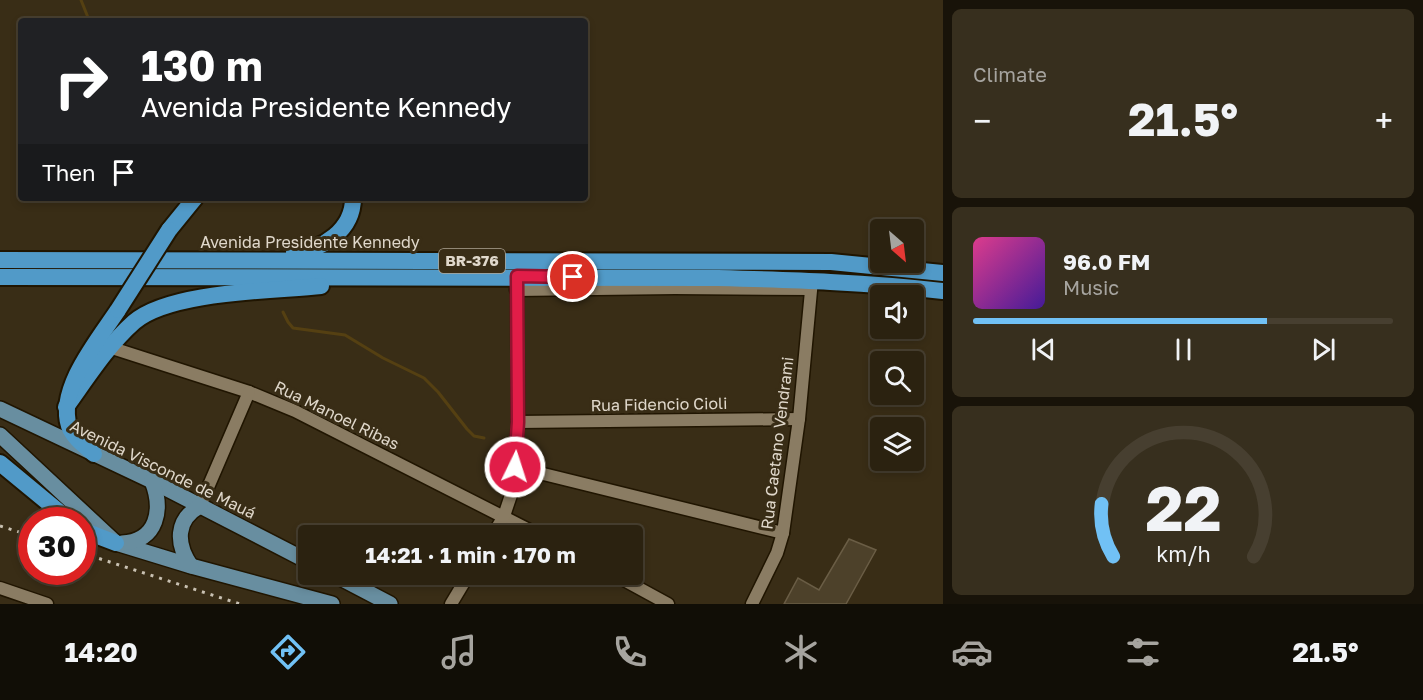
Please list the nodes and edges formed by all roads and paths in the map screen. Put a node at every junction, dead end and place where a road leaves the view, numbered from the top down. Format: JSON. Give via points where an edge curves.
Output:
{"nodes":[{"id":1,"x":193,"y":201,"type":"edge"},
{"id":2,"x":352,"y":201,"type":"edge"},
{"id":3,"x":0,"y":260,"type":"edge"},
{"id":4,"x":212,"y":260,"type":"junction"},
{"id":5,"x":943,"y":273,"type":"edge"},
{"id":6,"x":0,"y":277,"type":"edge"},
{"id":7,"x":464,"y":277,"type":"junction"},
{"id":8,"x":517,"y":283,"type":"junction"},
{"id":9,"x":811,"y":285,"type":"junction"},
{"id":10,"x":943,"y":291,"type":"edge"},
{"id":11,"x":109,"y":347,"type":"junction"},
{"id":12,"x":249,"y":392,"type":"junction"},
{"id":13,"x":66,"y":407,"type":"junction"},
{"id":14,"x":0,"y":409,"type":"edge"},
{"id":15,"x":799,"y":419,"type":"junction"},
{"id":16,"x":518,"y":422,"type":"junction"},
{"id":17,"x":0,"y":435,"type":"edge"},
{"id":18,"x":94,"y":454,"type":"junction"},
{"id":19,"x":0,"y":463,"type":"edge"},
{"id":20,"x":515,"y":467,"type":"junction"},
{"id":21,"x":152,"y":481,"type":"junction"},
{"id":22,"x":200,"y":506,"type":"junction"},
{"id":23,"x":53,"y":507,"type":"edge"},
{"id":24,"x":504,"y":516,"type":"junction"},
{"id":25,"x":499,"y":525,"type":"edge"},
{"id":26,"x":521,"y":525,"type":"edge"},
{"id":27,"x":783,"y":533,"type":"junction"},
{"id":28,"x":96,"y":535,"type":"edge"},
{"id":29,"x":116,"y":543,"type":"junction"},
{"id":30,"x":298,"y":556,"type":"edge"},
{"id":31,"x":191,"y":566,"type":"junction"},
{"id":32,"x":354,"y":585,"type":"edge"},
{"id":33,"x":462,"y":585,"type":"edge"},
{"id":34,"x":633,"y":585,"type":"edge"},
{"id":35,"x":0,"y":588,"type":"edge"},
{"id":36,"x":47,"y":604,"type":"edge"},
{"id":37,"x":332,"y":604,"type":"edge"},
{"id":38,"x":390,"y":604,"type":"edge"},
{"id":39,"x":451,"y":604,"type":"edge"},
{"id":40,"x":668,"y":604,"type":"edge"},
{"id":41,"x":752,"y":604,"type":"edge"}],
"edges":[{"from":1,"to":13,"type":"highway","bridge":true,"via":[[169,230],[91,351],[69,391]]},
{"from":2,"to":4,"type":"highway","via":[[353,211],[342,229],[308,251]]},
{"from":3,"to":4,"type":"highway","name":"Avenida Presidente Kennedy","number":"BR-376"},
{"from":4,"to":5,"type":"highway","name":"Avenida Presidente Kennedy","number":"BR-376","via":[[831,262]]},
{"from":6,"to":7,"type":"highway","name":"Avenida Presidente Kennedy","number":"BR-376"},
{"from":7,"to":8,"type":"highway","name":"Avenida Presidente Kennedy","number":"BR-376"},
{"from":7,"to":11,"type":"highway","via":[[200,297],[166,304],[136,320]]},
{"from":8,"to":9,"type":"highway","name":"Avenida Presidente Kennedy","number":"BR-376"},
{"from":8,"to":16,"type":"street"},
{"from":9,"to":10,"type":"highway","name":"Avenida Presidente Kennedy","number":"BR-376"},
{"from":9,"to":15,"type":"street","name":"Rua Caetano Vendrami"},
{"from":11,"to":12,"type":"street","name":"Rua Manoel Ribas"},
{"from":11,"to":13,"type":"highway"},
{"from":12,"to":22,"type":"street"},
{"from":12,"to":24,"type":"street","name":"Rua Manoel Ribas","via":[[295,411]]},
{"from":13,"to":18,"type":"highway","via":[[73,434]]},
{"from":14,"to":18,"type":"main road","name":"Avenida Visconde de Mauá"},
{"from":15,"to":16,"type":"street","name":"Rua Fidencio Cioli"},
{"from":15,"to":27,"type":"street","name":"Rua Caetano Vendrami"},
{"from":16,"to":20,"type":"street"},
{"from":17,"to":29,"type":"main road"},
{"from":18,"to":21,"type":"main road","name":"Avenida Visconde de Mauá"},
{"from":19,"to":23,"type":"highway"},
{"from":20,"to":24,"type":"street"},
{"from":20,"to":27,"type":"street"},
{"from":21,"to":22,"type":"main road","name":"Avenida Visconde de Mauá"},
{"from":21,"to":29,"type":"main road","via":[[158,497],[157,515],[149,531],[136,542]]},
{"from":22,"to":30,"type":"main road","name":"Avenida Visconde de Mauá"},
{"from":22,"to":31,"type":"main road","via":[[191,511],[181,531],[182,550]]},
{"from":24,"to":25,"type":"street"},
{"from":24,"to":26,"type":"street","name":"Rua Manoel Ribas"},
{"from":27,"to":41,"type":"street","name":"Rua Caetano Vendrami"},
{"from":28,"to":29,"type":"highway"},
{"from":29,"to":31,"type":"main road"},
{"from":31,"to":37,"type":"main road"},
{"from":32,"to":38,"type":"main road"},
{"from":33,"to":39,"type":"street"},
{"from":34,"to":40,"type":"street"},
{"from":35,"to":36,"type":"street"}]}
